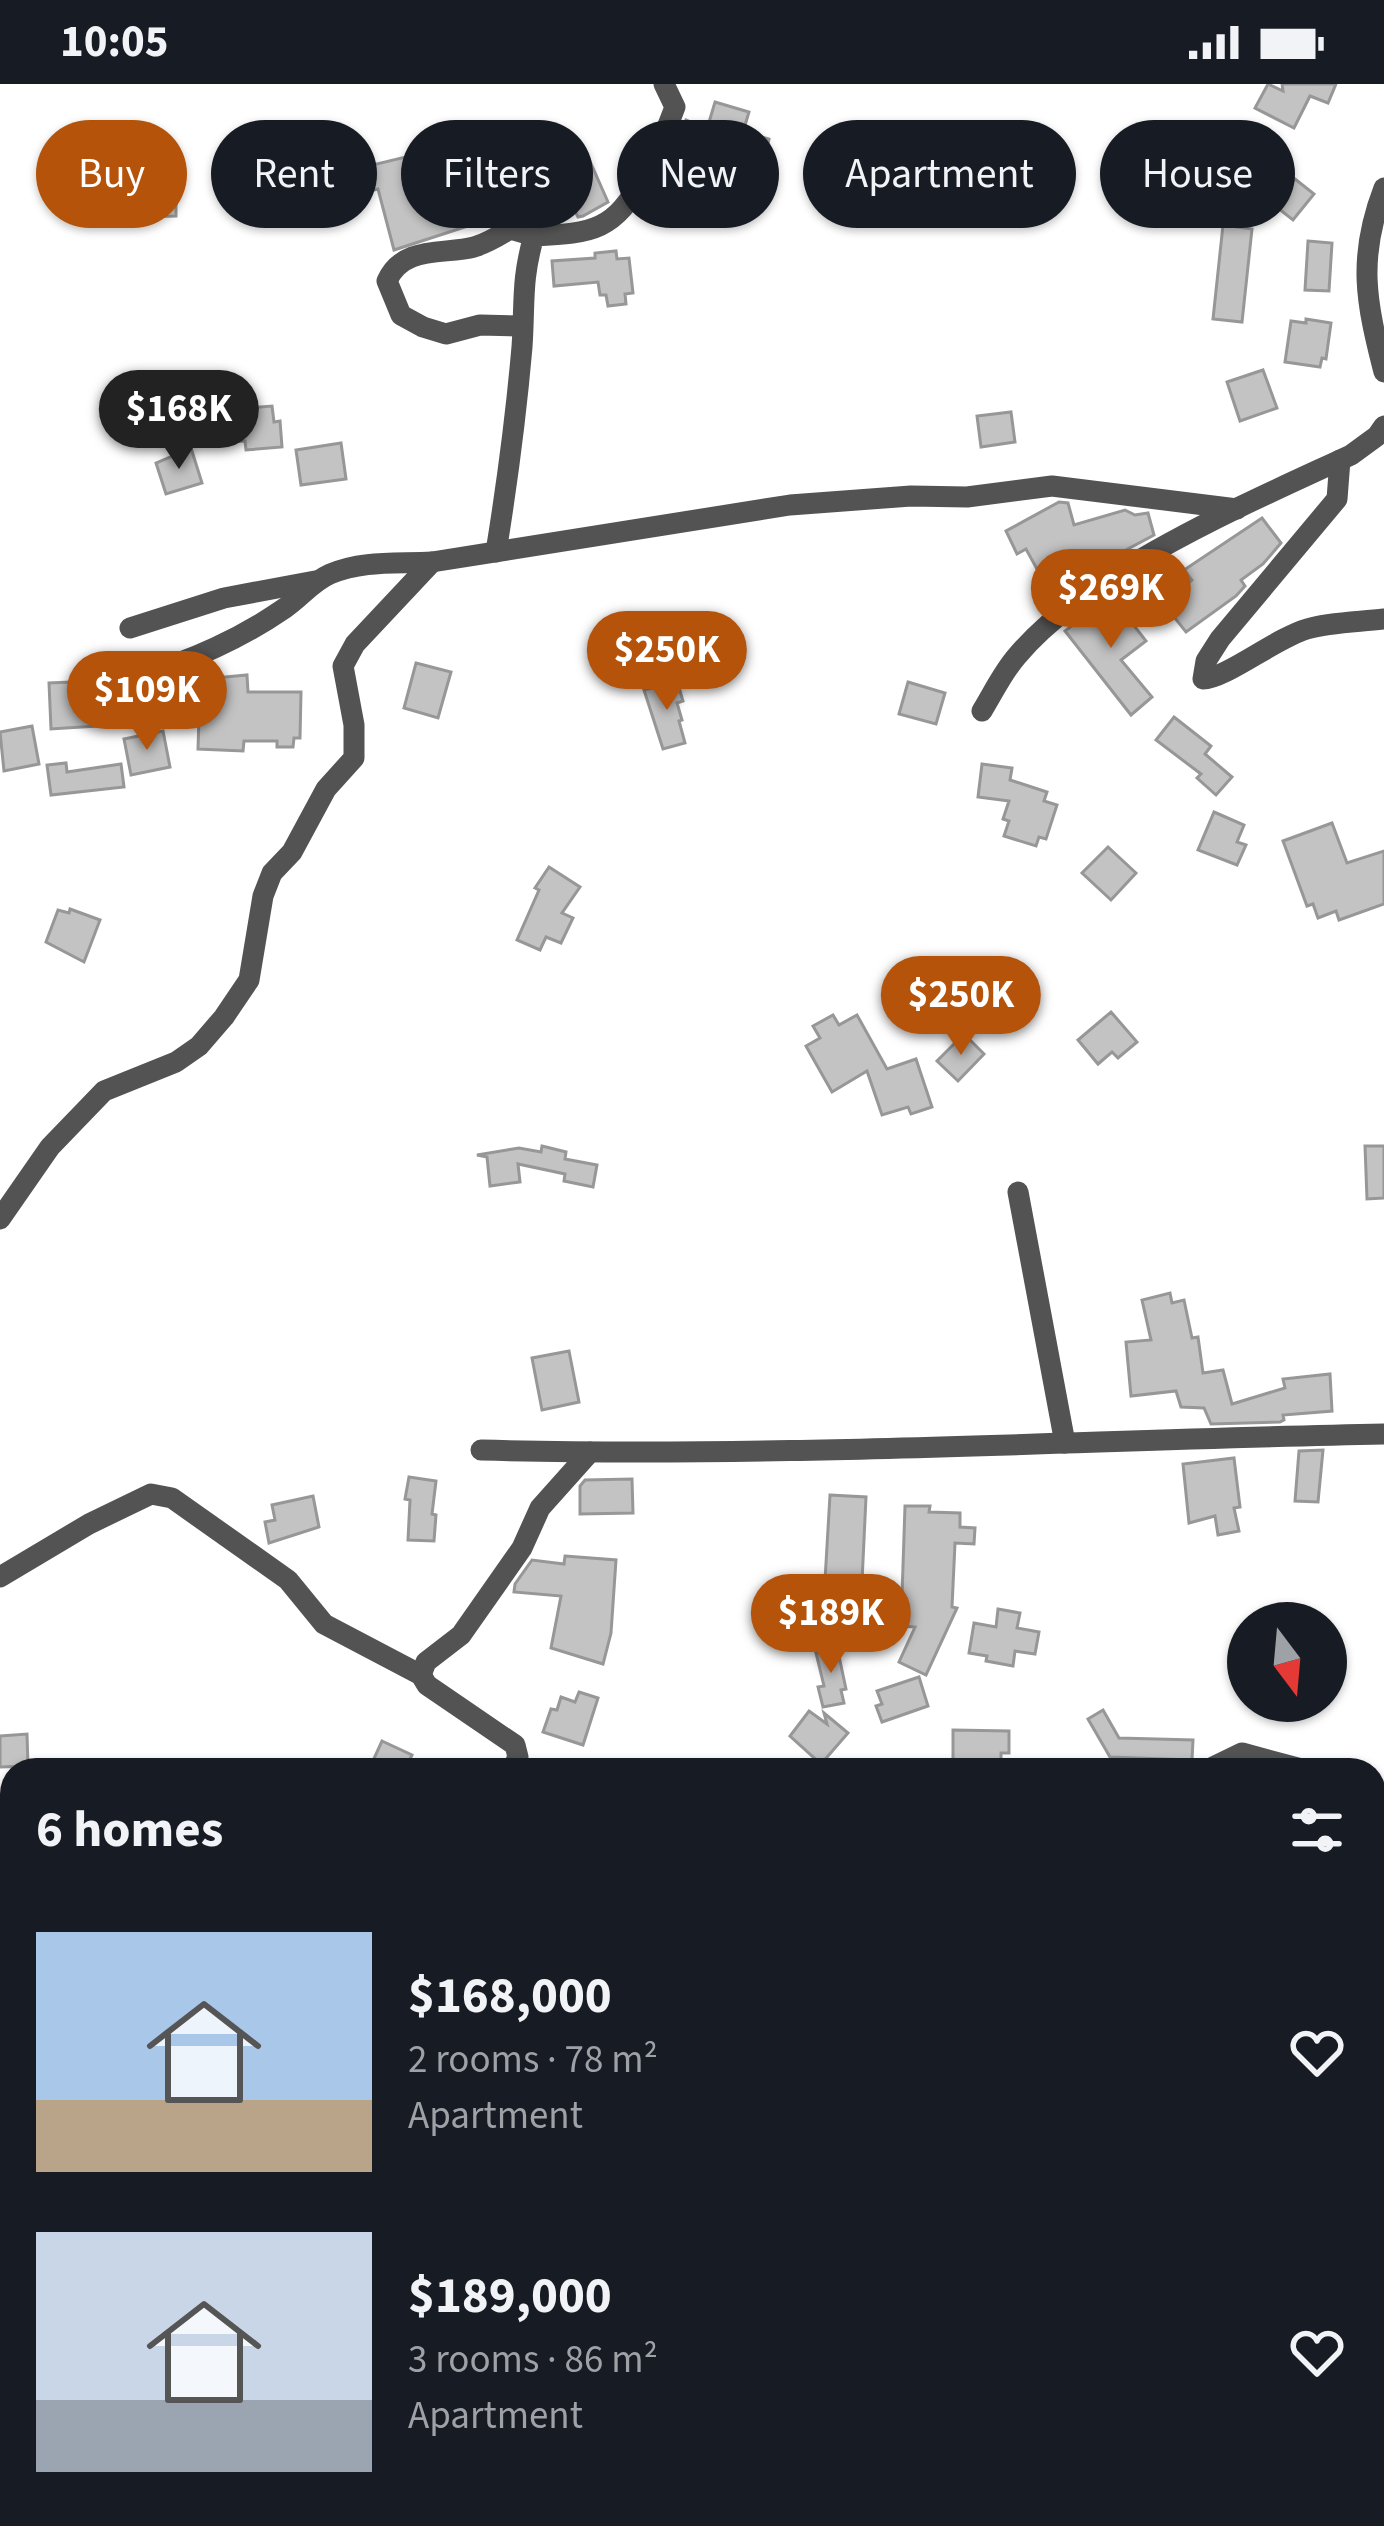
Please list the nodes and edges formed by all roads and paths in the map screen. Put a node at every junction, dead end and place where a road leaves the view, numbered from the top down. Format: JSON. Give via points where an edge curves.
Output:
{"nodes":[{"id":1,"x":664,"y":84,"type":"edge"},
{"id":2,"x":1384,"y":188,"type":"edge"},
{"id":3,"x":535,"y":236,"type":"junction"},
{"id":4,"x":522,"y":326,"type":"junction"},
{"id":5,"x":1384,"y":372,"type":"edge"},
{"id":6,"x":1384,"y":426,"type":"edge"},
{"id":7,"x":1340,"y":460,"type":"junction"},
{"id":8,"x":1237,"y":508,"type":"junction"},
{"id":9,"x":496,"y":552,"type":"junction"},
{"id":10,"x":432,"y":562,"type":"junction"},
{"id":11,"x":316,"y":581,"type":"junction"},
{"id":12,"x":1384,"y":620,"type":"edge"},
{"id":13,"x":130,"y":628,"type":"dead end"},
{"id":14,"x":140,"y":675,"type":"dead end"},
{"id":15,"x":982,"y":711,"type":"dead end"},
{"id":16,"x":1018,"y":1192,"type":"dead end"},
{"id":17,"x":0,"y":1219,"type":"edge"},
{"id":18,"x":1384,"y":1434,"type":"edge"},
{"id":19,"x":1064,"y":1443,"type":"junction"},
{"id":20,"x":482,"y":1450,"type":"dead end"},
{"id":21,"x":590,"y":1452,"type":"junction"},
{"id":22,"x":0,"y":1576,"type":"edge"},
{"id":23,"x":422,"y":1675,"type":"junction"},
{"id":24,"x":518,"y":1758,"type":"edge"},
{"id":25,"x":1232,"y":1758,"type":"edge"},
{"id":26,"x":1261,"y":1758,"type":"edge"}],
"edges":[{"from":1,"to":3,"type":"street","via":[[675,106],[632,201],[614,219],[579,233]]},
{"from":2,"to":5,"type":"street","via":[[1364,268]]},
{"from":3,"to":4,"type":"street","via":[[521,287]]},
{"from":3,"to":4,"type":"street","via":[[510,229],[471,248],[421,252],[387,281],[401,315],[423,327],[446,334]]},
{"from":4,"to":9,"type":"street"},
{"from":6,"to":7,"type":"street"},
{"from":7,"to":8,"type":"street"},
{"from":7,"to":12,"type":"street","via":[[1337,500],[1220,639],[1203,679],[1310,627]]},
{"from":8,"to":9,"type":"street","via":[[1052,485],[790,505]]},
{"from":8,"to":15,"type":"street","via":[[1070,607],[1016,656]]},
{"from":9,"to":10,"type":"street"},
{"from":10,"to":11,"type":"street","via":[[374,563]]},
{"from":10,"to":17,"type":"street","via":[[343,666],[354,758],[272,873],[249,980],[199,1046],[104,1091],[50,1147]]},
{"from":11,"to":13,"type":"street","via":[[224,598]]},
{"from":11,"to":14,"type":"street","via":[[288,607],[200,654]]},
{"from":16,"to":19,"type":"street"},
{"from":18,"to":19,"type":"street"},
{"from":19,"to":21,"type":"street"},
{"from":20,"to":21,"type":"street"},
{"from":21,"to":23,"type":"street","via":[[540,1508],[471,1622]]},
{"from":22,"to":23,"type":"street","via":[[151,1494],[172,1498],[288,1580],[324,1624]]},
{"from":23,"to":24,"type":"street","via":[[515,1745]]},
{"from":25,"to":26,"type":"street"}]}
